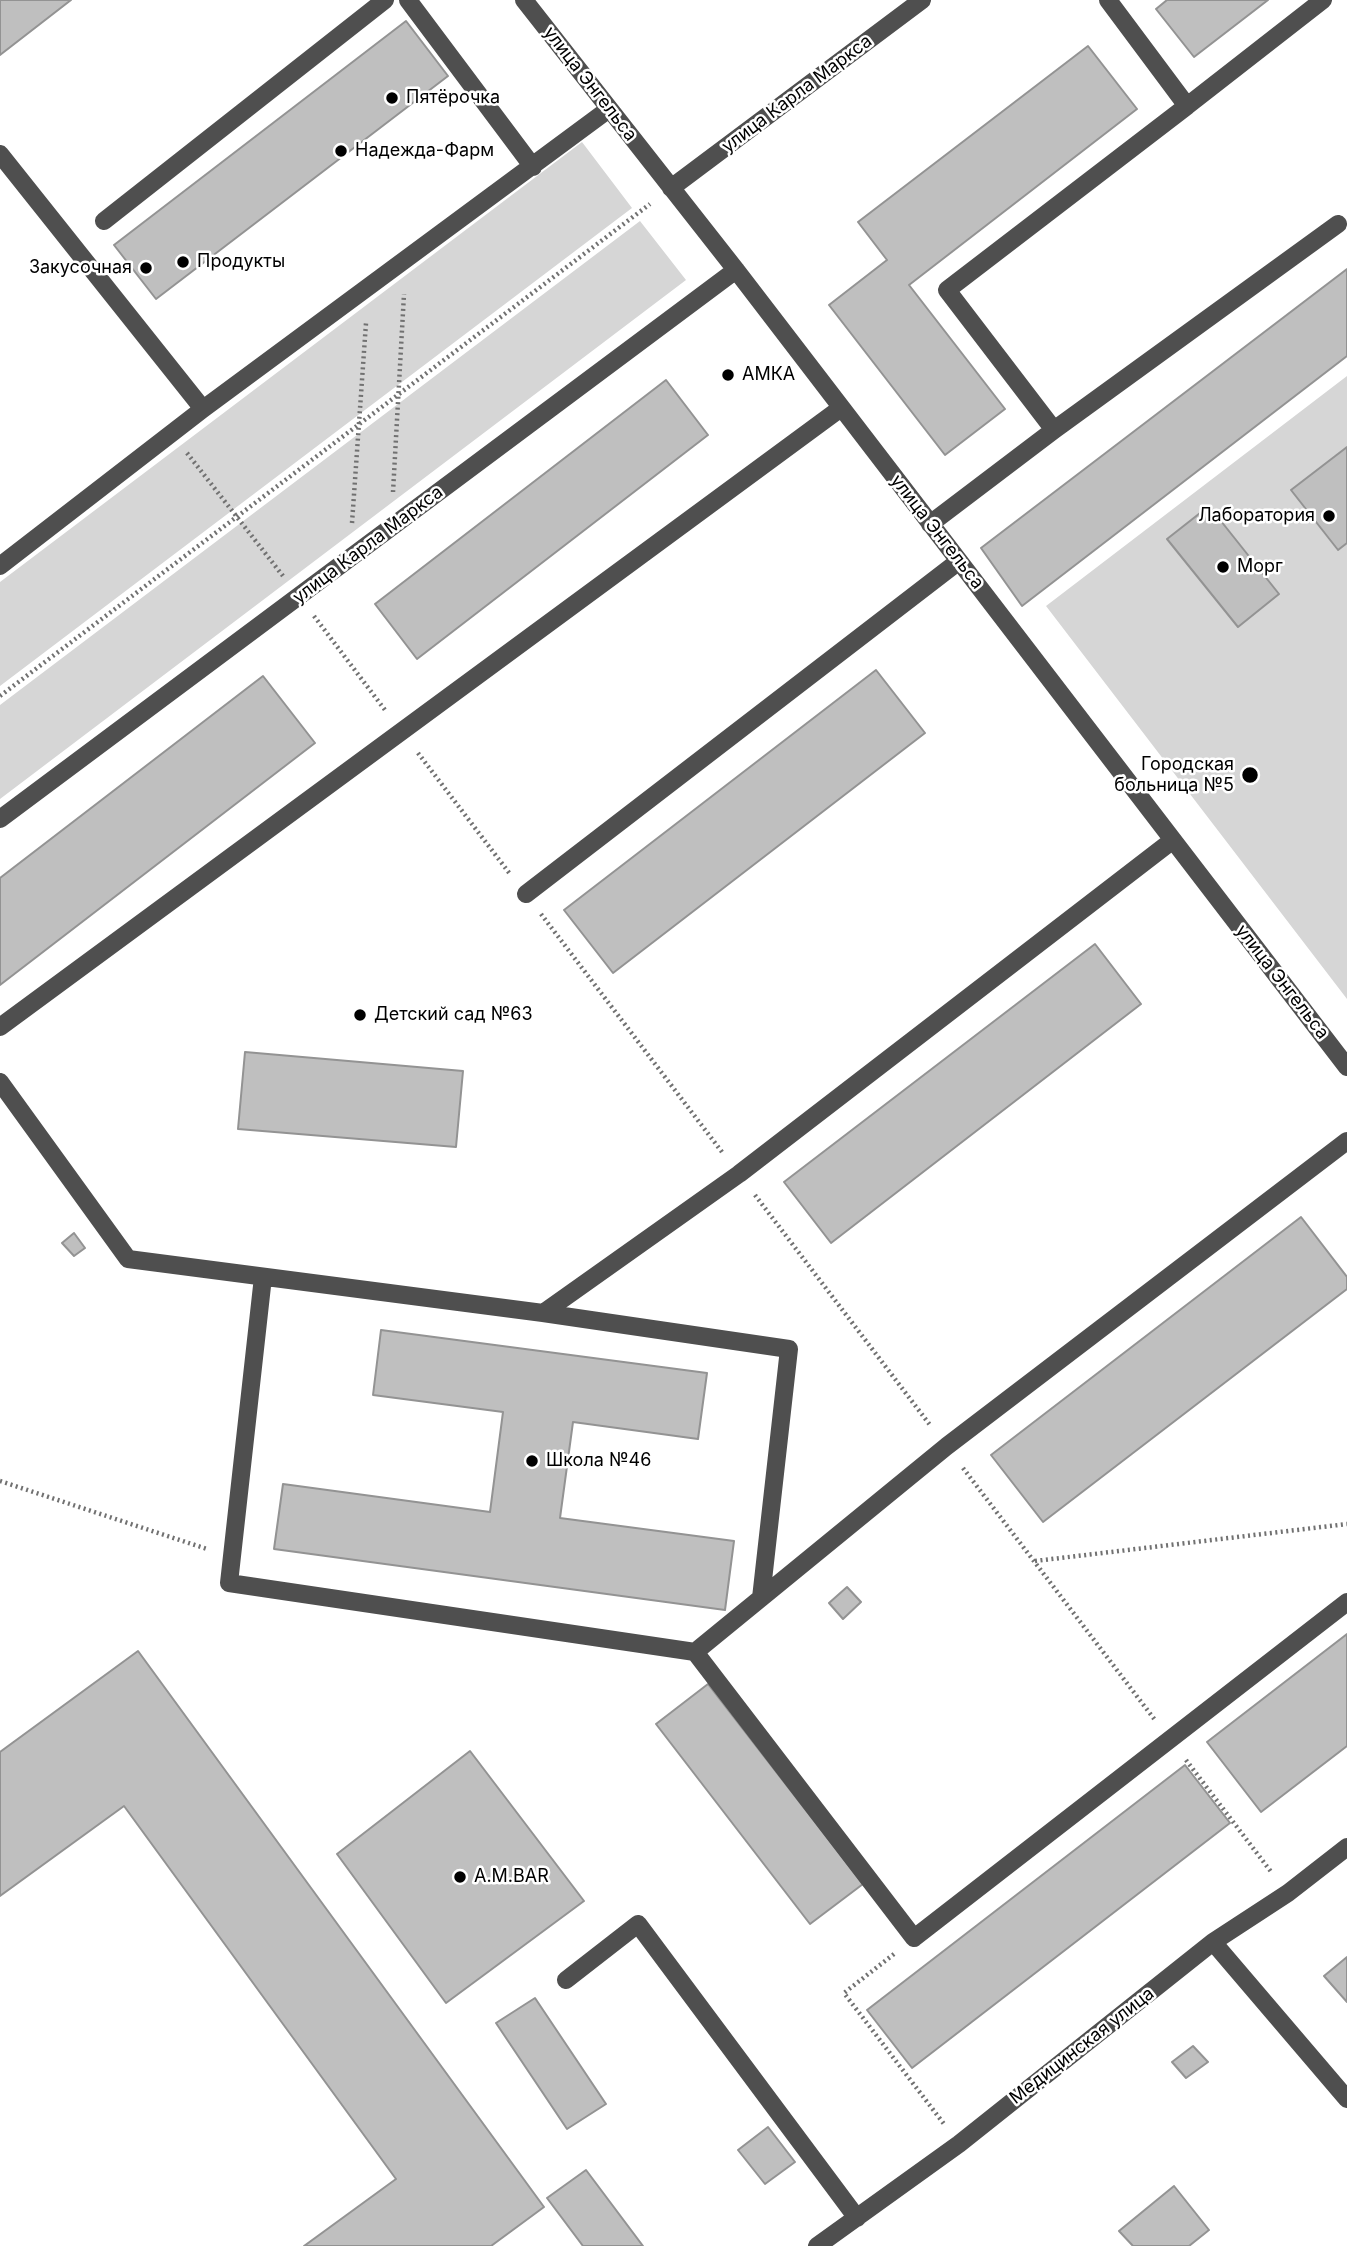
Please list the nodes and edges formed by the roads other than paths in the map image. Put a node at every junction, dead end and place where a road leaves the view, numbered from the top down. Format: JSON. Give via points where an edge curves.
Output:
{"nodes":[{"id":1,"x":385,"y":0,"type":"edge"},
{"id":2,"x":408,"y":0,"type":"edge"},
{"id":3,"x":524,"y":0,"type":"edge"},
{"id":4,"x":922,"y":0,"type":"edge"},
{"id":5,"x":1108,"y":0,"type":"edge"},
{"id":6,"x":1323,"y":0,"type":"edge"},
{"id":7,"x":1187,"y":106,"type":"junction"},
{"id":8,"x":609,"y":109,"type":"junction"},
{"id":9,"x":0,"y":155,"type":"edge"},
{"id":10,"x":533,"y":167,"type":"junction"},
{"id":11,"x":671,"y":188,"type":"junction"},
{"id":12,"x":104,"y":221,"type":"dead end"},
{"id":13,"x":1338,"y":224,"type":"dead end"},
{"id":14,"x":736,"y":270,"type":"junction"},
{"id":15,"x":841,"y":408,"type":"junction"},
{"id":16,"x":203,"y":409,"type":"junction"},
{"id":17,"x":1054,"y":430,"type":"junction"},
{"id":18,"x":930,"y":524,"type":"junction"},
{"id":19,"x":959,"y":561,"type":"junction"},
{"id":20,"x":0,"y":566,"type":"edge"},
{"id":21,"x":0,"y":819,"type":"edge"},
{"id":22,"x":1173,"y":840,"type":"junction"},
{"id":23,"x":526,"y":894,"type":"dead end"},
{"id":24,"x":0,"y":1027,"type":"edge"},
{"id":25,"x":1347,"y":1067,"type":"edge"},
{"id":26,"x":0,"y":1082,"type":"edge"},
{"id":27,"x":1347,"y":1141,"type":"edge"},
{"id":28,"x":263,"y":1277,"type":"junction"},
{"id":29,"x":543,"y":1313,"type":"junction"},
{"id":30,"x":761,"y":1598,"type":"junction"},
{"id":31,"x":1347,"y":1602,"type":"edge"},
{"id":32,"x":695,"y":1653,"type":"junction"},
{"id":33,"x":1347,"y":1847,"type":"edge"},
{"id":34,"x":1213,"y":1942,"type":"junction"},
{"id":35,"x":566,"y":1980,"type":"dead end"},
{"id":36,"x":1347,"y":2099,"type":"edge"},
{"id":37,"x":857,"y":2218,"type":"junction"},
{"id":38,"x":817,"y":2246,"type":"edge"}],
"edges":[{"from":1,"to":12,"type":"street"},
{"from":2,"to":10,"type":"street"},
{"from":3,"to":8,"type":"street","name":"улица Энгельса"},
{"from":4,"to":11,"type":"street","name":"улица Карла Маркса"},
{"from":5,"to":7,"type":"street"},
{"from":6,"to":7,"type":"street"},
{"from":7,"to":17,"type":"street","via":[[947,289]]},
{"from":8,"to":10,"type":"street"},
{"from":8,"to":11,"type":"street","name":"улица Энгельса"},
{"from":9,"to":16,"type":"street"},
{"from":10,"to":16,"type":"street"},
{"from":11,"to":14,"type":"street","name":"улица Энгельса"},
{"from":13,"to":17,"type":"street"},
{"from":14,"to":15,"type":"street","name":"улица Энгельса"},
{"from":14,"to":21,"type":"street","name":"улица Карла Маркса"},
{"from":15,"to":18,"type":"street","name":"улица Энгельса"},
{"from":15,"to":24,"type":"street"},
{"from":16,"to":20,"type":"street"},
{"from":17,"to":18,"type":"street"},
{"from":18,"to":19,"type":"street","name":"улица Энгельса"},
{"from":19,"to":22,"type":"street","name":"улица Энгельса"},
{"from":19,"to":23,"type":"street"},
{"from":22,"to":25,"type":"street","name":"улица Энгельса"},
{"from":22,"to":29,"type":"street","via":[[739,1174]]},
{"from":26,"to":28,"type":"street","via":[[128,1259]]},
{"from":27,"to":30,"type":"street","via":[[947,1446]]},
{"from":28,"to":29,"type":"street"},
{"from":28,"to":32,"type":"street","via":[[229,1583]]},
{"from":29,"to":30,"type":"street","via":[[789,1349]]},
{"from":30,"to":32,"type":"street"},
{"from":31,"to":32,"type":"street","via":[[914,1938]]},
{"from":33,"to":34,"type":"street","name":"Медицинская улица"},
{"from":34,"to":36,"type":"street"},
{"from":34,"to":37,"type":"street","name":"Медицинская улица","via":[[959,2144]]},
{"from":35,"to":37,"type":"street","via":[[638,1924]]},
{"from":37,"to":38,"type":"street","name":"Медицинская улица"}]}
